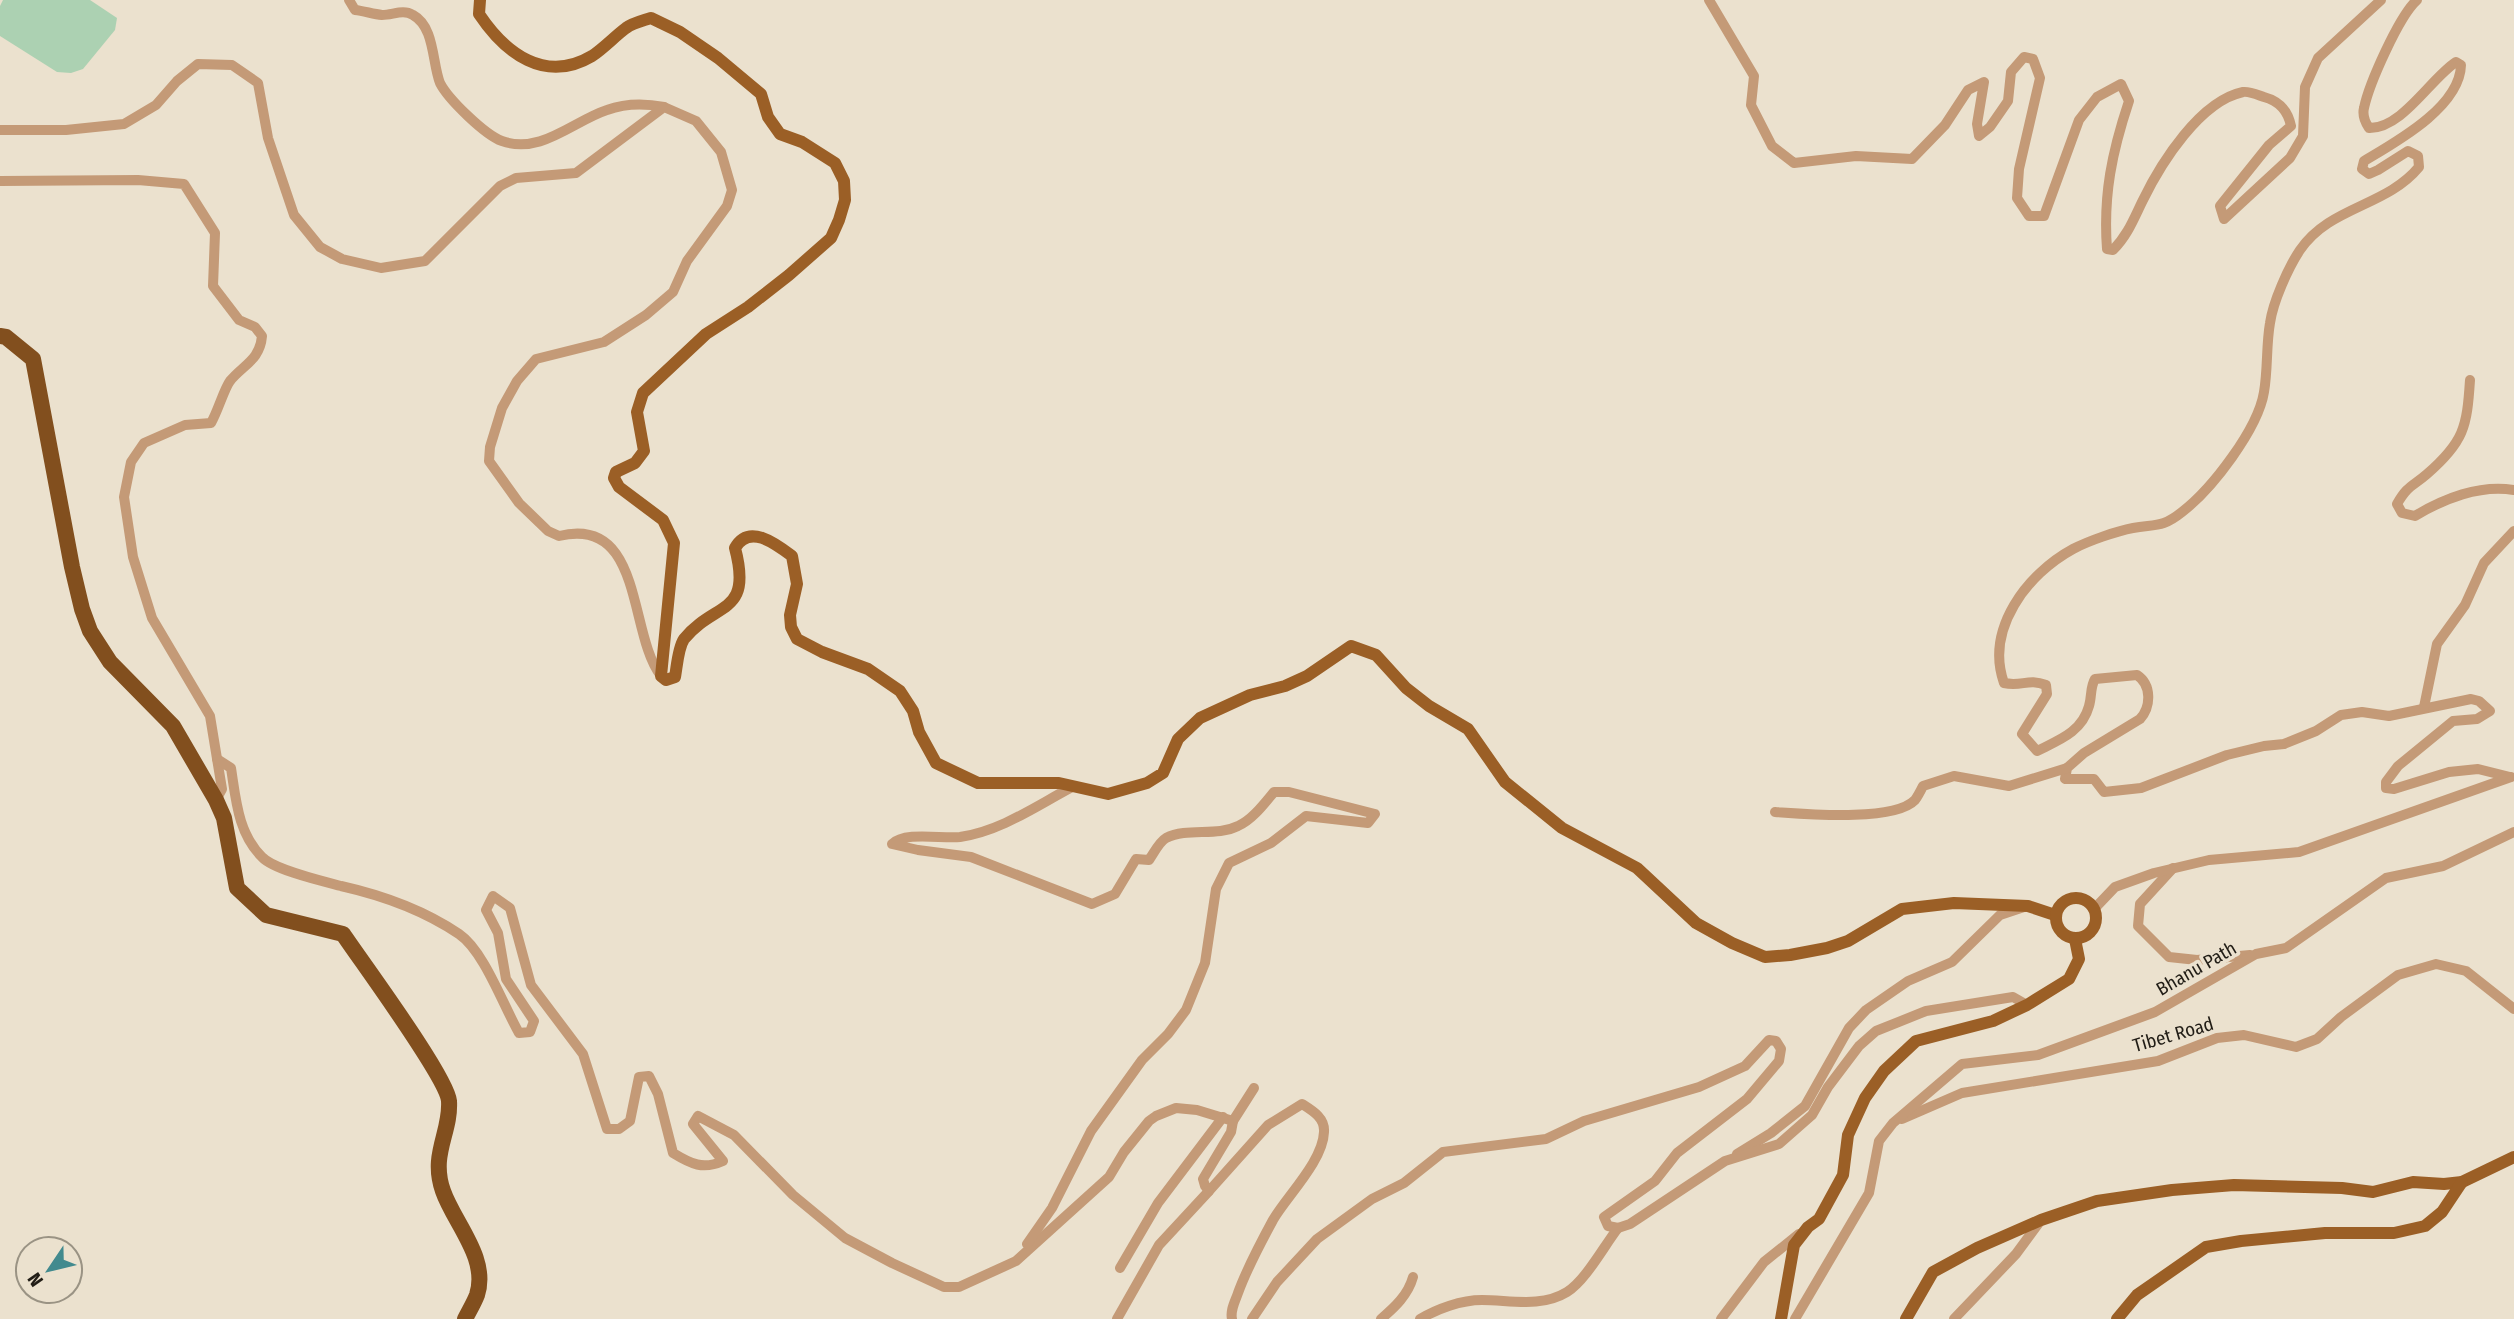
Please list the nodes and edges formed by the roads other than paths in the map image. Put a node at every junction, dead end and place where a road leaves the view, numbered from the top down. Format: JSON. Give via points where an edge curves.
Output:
{"nodes":[{"id":1,"x":349,"y":0,"type":"edge"},
{"id":2,"x":480,"y":0,"type":"edge"},
{"id":3,"x":1709,"y":0,"type":"edge"},
{"id":4,"x":2381,"y":0,"type":"edge"},
{"id":5,"x":2417,"y":0,"type":"edge"},
{"id":6,"x":664,"y":107,"type":"junction"},
{"id":7,"x":0,"y":130,"type":"edge"},
{"id":8,"x":0,"y":181,"type":"edge"},
{"id":9,"x":0,"y":336,"type":"edge"},
{"id":10,"x":2470,"y":380,"type":"dead end"},
{"id":11,"x":2514,"y":490,"type":"edge"},
{"id":12,"x":2514,"y":531,"type":"edge"},
{"id":13,"x":660,"y":676,"type":"junction"},
{"id":14,"x":2424,"y":707,"type":"junction"},
{"id":15,"x":217,"y":759,"type":"junction"},
{"id":16,"x":2067,"y":768,"type":"junction"},
{"id":17,"x":2512,"y":777,"type":"edge"},
{"id":18,"x":1072,"y":787,"type":"junction"},
{"id":19,"x":216,"y":800,"type":"junction"},
{"id":20,"x":1775,"y":812,"type":"dead end"},
{"id":21,"x":2514,"y":832,"type":"edge"},
{"id":22,"x":2173,"y":868,"type":"junction"},
{"id":23,"x":2028,"y":906,"type":"junction"},
{"id":24,"x":2095,"y":908,"type":"junction"},
{"id":25,"x":2055,"y":915,"type":"junction"},
{"id":26,"x":2075,"y":939,"type":"junction"},
{"id":27,"x":2256,"y":954,"type":"junction"},
{"id":28,"x":2026,"y":1005,"type":"junction"},
{"id":29,"x":2514,"y":1009,"type":"edge"},
{"id":30,"x":1849,"y":1028,"type":"junction"},
{"id":31,"x":1876,"y":1031,"type":"junction"},
{"id":32,"x":1254,"y":1088,"type":"dead end"},
{"id":33,"x":1228,"y":1119,"type":"junction"},
{"id":34,"x":1893,"y":1123,"type":"junction"},
{"id":35,"x":2514,"y":1157,"type":"edge"},
{"id":36,"x":1725,"y":1161,"type":"junction"},
{"id":37,"x":2462,"y":1182,"type":"junction"},
{"id":38,"x":1209,"y":1191,"type":"junction"},
{"id":39,"x":2040,"y":1220,"type":"junction"},
{"id":40,"x":1808,"y":1227,"type":"junction"},
{"id":41,"x":1618,"y":1228,"type":"junction"},
{"id":42,"x":1016,"y":1261,"type":"junction"},
{"id":43,"x":1120,"y":1268,"type":"dead end"},
{"id":44,"x":1413,"y":1277,"type":"dead end"},
{"id":45,"x":465,"y":1319,"type":"edge"},
{"id":46,"x":1117,"y":1319,"type":"edge"},
{"id":47,"x":1232,"y":1319,"type":"edge"},
{"id":48,"x":1252,"y":1319,"type":"edge"},
{"id":49,"x":1381,"y":1319,"type":"edge"},
{"id":50,"x":1420,"y":1319,"type":"edge"},
{"id":51,"x":1721,"y":1319,"type":"edge"},
{"id":52,"x":1781,"y":1319,"type":"edge"},
{"id":53,"x":1795,"y":1319,"type":"edge"},
{"id":54,"x":1906,"y":1319,"type":"edge"},
{"id":55,"x":1954,"y":1319,"type":"edge"},
{"id":56,"x":2117,"y":1319,"type":"edge"}],
"edges":[{"from":1,"to":6,"type":"street","via":[[355,10],[416,16],[428,35],[449,99],[501,141],[528,144],[565,132],[606,110],[629,105]]},
{"from":2,"to":13,"type":"main road","via":[[479,14],[503,44],[536,65],[558,68],[591,57],[628,26],[651,18],[660,22],[718,58],[761,94],[768,117],[780,134],[835,163],[844,181],[845,200],[831,238],[748,307],[706,334],[643,393],[637,412],[644,451],[614,478],[618,487],[663,520],[674,543]]},
{"from":3,"to":4,"type":"street","via":[[1754,76],[1751,105],[1766,136],[1794,163],[1856,156],[1912,159],[1945,125],[1968,90],[1984,82],[1979,136],[2008,101],[2011,72],[2024,57],[2033,59],[2040,78],[2017,198],[2029,216],[2044,216],[2080,120],[2097,97],[2121,84],[2129,101],[2115,144],[2104,214],[2107,248],[2113,250],[2126,237],[2143,198],[2197,119],[2222,102],[2245,92],[2274,100],[2289,116],[2291,126],[2269,145],[2220,206],[2224,219],[2290,158],[2303,136],[2305,87],[2318,58]]},
{"from":5,"to":16,"type":"street","via":[[2382,60],[2363,110],[2364,121],[2369,128],[2385,125],[2456,62],[2461,65],[2461,76],[2455,89],[2414,131],[2364,161],[2362,169],[2369,174],[2408,150],[2418,156],[2419,167],[2409,179],[2337,215],[2313,232],[2298,252],[2270,322],[2264,391],[2257,419],[2244,439],[2202,494],[2182,512],[2161,526],[2132,528],[2074,548],[2024,590],[2006,618],[1999,670],[2004,683],[2046,685],[2047,694],[2022,734],[2037,751],[2070,735],[2082,723],[2095,679],[2137,676],[2147,689],[2147,712],[2140,719]]},
{"from":6,"to":7,"type":"street","via":[[576,173],[516,178],[500,186],[425,261],[381,268],[342,259],[320,247],[294,215],[268,138],[258,83],[232,65],[198,64],[156,105],[124,124]]},
{"from":6,"to":13,"type":"street","via":[[696,121],[721,152],[732,190],[727,206],[687,261],[673,292],[646,315],[604,342],[536,359],[502,408],[489,461],[519,503],[548,531],[559,536],[574,532],[593,535],[608,544],[622,565]]},
{"from":8,"to":15,"type":"street","via":[[184,184],[215,233],[213,286],[239,320],[256,327],[262,336],[261,349],[229,383],[211,423],[185,425],[144,443],[131,462],[124,497],[133,557],[152,618],[210,716]]},
{"from":9,"to":19,"type":"highway","via":[[33,359],[72,567],[90,631],[110,662],[173,726]]},
{"from":10,"to":11,"type":"street","via":[[2467,421],[2451,452],[2406,488],[2397,504],[2402,513],[2415,516],[2460,495]]},
{"from":12,"to":14,"type":"street","via":[[2484,563],[2465,605],[2437,644]]},
{"from":13,"to":18,"type":"main road","via":[[666,680],[675,677],[682,641],[736,595],[740,568],[735,548],[739,541],[748,536],[769,539],[792,556],[797,584],[790,615],[797,639],[868,669],[900,691],[936,763],[978,783]]},
{"from":14,"to":16,"type":"street","via":[[2389,716],[2341,715],[2284,744],[2227,755],[2141,788],[2104,792],[2094,779],[2065,779]]},
{"from":14,"to":17,"type":"street","via":[[2471,699],[2490,711],[2477,719],[2454,721],[2398,766],[2386,788],[2479,769]]},
{"from":15,"to":19,"type":"street","via":[[222,789]]},
{"from":15,"to":42,"type":"street","via":[[231,768],[245,833],[263,859],[405,906],[460,934],[475,948],[519,1033],[530,1032],[534,1021],[506,979],[498,933],[486,910],[492,896],[510,908],[531,985],[583,1054],[607,1129],[619,1129],[630,1121],[639,1077],[649,1076],[673,1153],[692,1164],[710,1167],[723,1161],[693,1124],[698,1116],[734,1135],[793,1195],[845,1238],[934,1283],[959,1287]]},
{"from":16,"to":20,"type":"street","via":[[2009,786],[1954,776],[1923,786],[1915,801],[1900,809],[1843,816]]},
{"from":17,"to":22,"type":"street","via":[[2299,852]]},
{"from":18,"to":23,"type":"main road","via":[[1108,794],[1147,783],[1163,773],[1178,739],[1200,718],[1307,676],[1351,646],[1376,655],[1406,688],[1468,729],[1506,782],[1562,828],[1637,868],[1696,923],[1765,957],[1837,945],[1902,909],[1954,903]]},
{"from":18,"to":42,"type":"street","via":[[989,832],[956,838],[907,837],[892,844],[971,857],[1092,904],[1115,894],[1136,859],[1149,860],[1164,839],[1238,827],[1274,792],[1375,814],[1368,823],[1306,816],[1271,843],[1229,863],[1216,889],[1205,962],[1186,1010],[1091,1131],[1052,1208]]},
{"from":19,"to":45,"type":"highway","via":[[224,818],[237,888],[266,915],[343,934],[434,1068],[449,1099],[438,1159],[442,1190],[468,1241],[480,1279]]},
{"from":21,"to":27,"type":"street","name":"Bhanu Path","via":[[2443,866],[2386,878],[2286,948]]},
{"from":22,"to":24,"type":"street","via":[[2116,887]]},
{"from":22,"to":27,"type":"street","via":[[2140,904],[2138,926],[2169,957],[2197,960]]},
{"from":23,"to":25,"type":"main road"},
{"from":23,"to":30,"type":"street","via":[[2000,915],[1952,962],[1908,981]]},
{"from":24,"to":25,"type":"main road","via":[[2081,897],[2072,898],[2064,901]]},
{"from":24,"to":26,"type":"main road","via":[[2093,929]]},
{"from":25,"to":26,"type":"main road","via":[[2060,932]]},
{"from":26,"to":28,"type":"main road","via":[[2079,959],[2069,979]]},
{"from":27,"to":34,"type":"street","name":"Bhanu Path","via":[[2155,1012],[2038,1055],[1962,1064]]},
{"from":28,"to":31,"type":"street","via":[[2013,997],[1926,1011]]},
{"from":28,"to":40,"type":"main road","via":[[1993,1021],[1916,1041],[1884,1071],[1848,1135],[1843,1175],[1819,1219]]},
{"from":29,"to":34,"type":"street","name":"Tibet Road","via":[[2466,971],[2436,964],[2398,975],[2317,1039],[2296,1047],[2244,1035],[2217,1038],[2158,1060],[1962,1093]]},
{"from":30,"to":31,"type":"street"},
{"from":30,"to":36,"type":"street","via":[[1805,1106]]},
{"from":31,"to":36,"type":"street","via":[[1858,1046],[1812,1115],[1779,1144]]},
{"from":32,"to":33,"type":"street"},
{"from":33,"to":38,"type":"street","via":[[1231,1132],[1203,1179]]},
{"from":33,"to":42,"type":"street","via":[[1176,1108],[1149,1121],[1109,1177]]},
{"from":33,"to":43,"type":"street","via":[[1158,1203]]},
{"from":34,"to":53,"type":"street","via":[[1879,1141],[1869,1193]]},
{"from":35,"to":37,"type":"main road"},
{"from":36,"to":41,"type":"street"},
{"from":37,"to":39,"type":"main road","via":[[2413,1182],[2373,1192],[2234,1185],[2172,1190],[2097,1201]]},
{"from":37,"to":56,"type":"main road","via":[[2442,1212],[2425,1226],[2394,1233],[2325,1233],[2206,1247],[2137,1295]]},
{"from":38,"to":46,"type":"street","via":[[1159,1245]]},
{"from":38,"to":47,"type":"street","via":[[1268,1125],[1302,1104],[1317,1114],[1324,1134],[1316,1158],[1243,1278]]},
{"from":39,"to":54,"type":"main road","via":[[1933,1272]]},
{"from":39,"to":55,"type":"street","via":[[2016,1254]]},
{"from":40,"to":51,"type":"street","via":[[1764,1262]]},
{"from":40,"to":52,"type":"main road","via":[[1794,1245]]},
{"from":41,"to":48,"type":"street","via":[[1608,1226],[1604,1217],[1655,1181],[1677,1153],[1747,1099],[1779,1061],[1781,1049],[1776,1041],[1769,1040],[1745,1066],[1699,1087],[1584,1121],[1546,1139],[1443,1152],[1317,1239],[1277,1282]]},
{"from":41,"to":50,"type":"street","via":[[1570,1291],[1552,1300],[1480,1300],[1436,1310]]},
{"from":44,"to":49,"type":"street","via":[[1398,1304]]}]}
